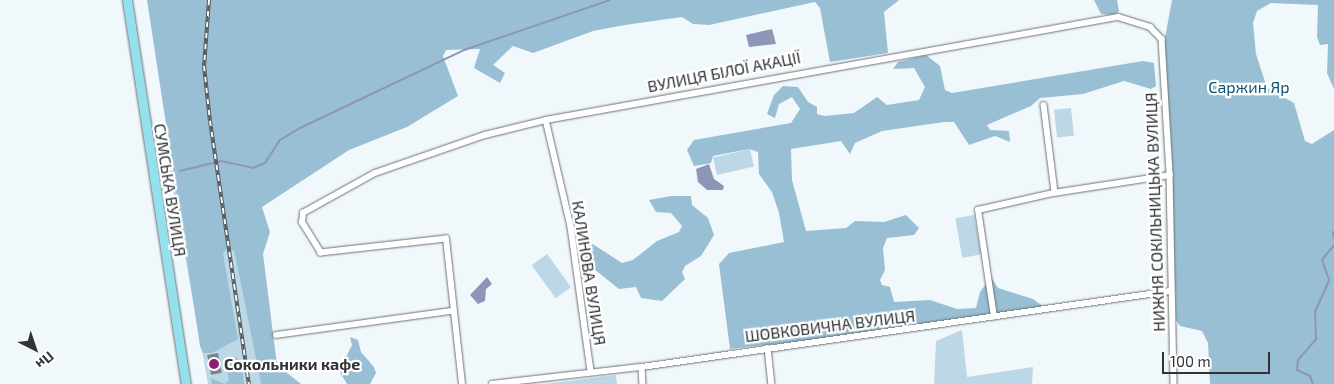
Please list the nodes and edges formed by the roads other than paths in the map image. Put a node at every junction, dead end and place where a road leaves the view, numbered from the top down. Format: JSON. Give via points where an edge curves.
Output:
{"nodes":[{"id":1,"x":126,"y":0,"type":"edge"},
{"id":2,"x":1162,"y":39,"type":"joint"},
{"id":3,"x":1044,"y":105,"type":"dead end"},
{"id":4,"x":546,"y":120,"type":"junction"},
{"id":5,"x":1170,"y":175,"type":"junction"},
{"id":6,"x":1055,"y":192,"type":"junction"},
{"id":7,"x":1171,"y":291,"type":"junction"},
{"id":8,"x":452,"y":311,"type":"junction"},
{"id":9,"x":994,"y":317,"type":"junction"},
{"id":10,"x":276,"y":335,"type":"dead end"},
{"id":11,"x":768,"y":348,"type":"junction"},
{"id":12,"x":642,"y":367,"type":"junction"},
{"id":13,"x":591,"y":372,"type":"junction"},
{"id":14,"x":186,"y":384,"type":"edge"},
{"id":15,"x":462,"y":384,"type":"edge"},
{"id":16,"x":492,"y":384,"type":"edge"},
{"id":17,"x":643,"y":384,"type":"edge"},
{"id":18,"x":772,"y":384,"type":"edge"},
{"id":19,"x":1174,"y":384,"type":"edge"}],
"edges":[{"from":1,"to":14,"type":"main road","name":"СУМСЬКА ВУЛИЦЯ"},
{"from":2,"to":4,"type":"street","name":"ВУЛИЦЯ БІЛОЇ АКАЦІЇ","via":[[1135,19],[1099,18]]},
{"from":2,"to":5,"type":"street","name":"НИЖНЯ СОКІЛЬНИЦЬКА ВУЛИЦЯ"},
{"from":3,"to":6,"type":"street"},
{"from":4,"to":8,"type":"street","name":"ВУЛИЦЯ БІЛОЇ АКАЦІЇ","via":[[485,135],[375,173],[301,215],[314,247],[321,253],[441,237],[447,242]]},
{"from":4,"to":13,"type":"street","name":"КАЛИНОВА ВУЛИЦЯ","via":[[571,227]]},
{"from":5,"to":6,"type":"street"},
{"from":5,"to":7,"type":"street","name":"НИЖНЯ СОКІЛЬНИЦЬКА ВУЛИЦЯ"},
{"from":6,"to":9,"type":"street","via":[[978,210]]},
{"from":7,"to":9,"type":"street","name":"ШОВКОВИЧНА ВУЛИЦЯ"},
{"from":7,"to":19,"type":"street","name":"НИЖНЯ СОКІЛЬНИЦЬКА ВУЛИЦЯ"},
{"from":8,"to":10,"type":"street"},
{"from":8,"to":15,"type":"street"},
{"from":9,"to":11,"type":"street","name":"ШОВКОВИЧНА ВУЛИЦЯ"},
{"from":11,"to":12,"type":"street","name":"ШОВКОВИЧНА ВУЛИЦЯ"},
{"from":11,"to":18,"type":"street"},
{"from":12,"to":13,"type":"street","name":"ШОВКОВИЧНА ВУЛИЦЯ"},
{"from":12,"to":17,"type":"street"},
{"from":13,"to":16,"type":"street","name":"ШОВКОВИЧНА ВУЛИЦЯ"}]}
